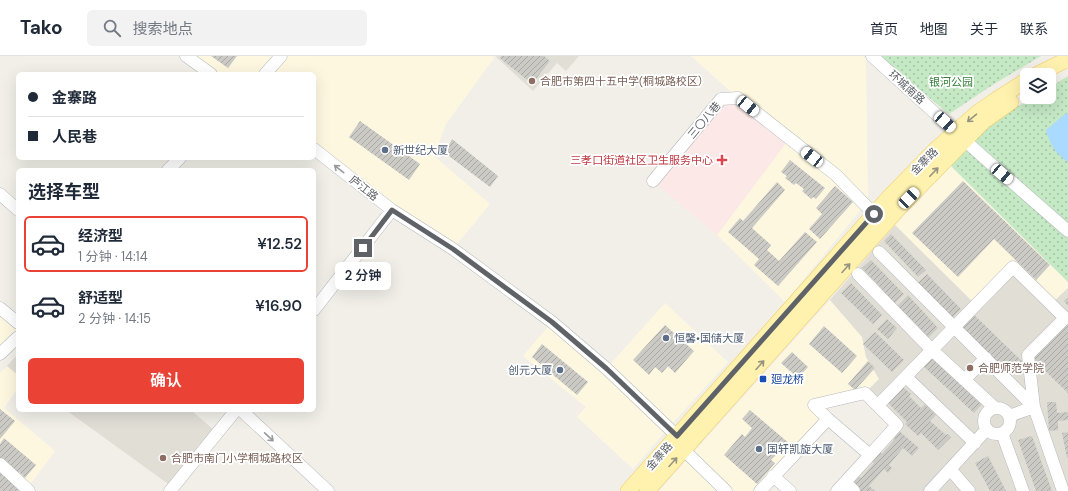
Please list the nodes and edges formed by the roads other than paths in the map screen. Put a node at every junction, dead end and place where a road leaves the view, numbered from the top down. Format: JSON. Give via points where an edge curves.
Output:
{"nodes":[{"id":1,"x":186,"y":56,"type":"edge"},
{"id":2,"x":273,"y":56,"type":"edge"},
{"id":3,"x":282,"y":56,"type":"edge"},
{"id":4,"x":872,"y":56,"type":"edge"},
{"id":5,"x":1068,"y":59,"type":"edge"},
{"id":6,"x":1050,"y":68,"type":"edge"},
{"id":7,"x":1068,"y":69,"type":"edge"},
{"id":8,"x":208,"y":72,"type":"edge"},
{"id":9,"x":260,"y":72,"type":"edge"},
{"id":10,"x":267,"y":72,"type":"edge"},
{"id":11,"x":1056,"y":75,"type":"edge"},
{"id":12,"x":1020,"y":84,"type":"edge"},
{"id":13,"x":1020,"y":97,"type":"edge"},
{"id":14,"x":960,"y":136,"type":"junction"},
{"id":15,"x":316,"y":151,"type":"edge"},
{"id":16,"x":178,"y":160,"type":"edge"},
{"id":17,"x":186,"y":160,"type":"edge"},
{"id":18,"x":170,"y":168,"type":"edge"},
{"id":19,"x":178,"y":168,"type":"edge"},
{"id":20,"x":653,"y":181,"type":"dead end"},
{"id":21,"x":0,"y":194,"type":"edge"},
{"id":22,"x":16,"y":208,"type":"edge"},
{"id":23,"x":392,"y":210,"type":"junction"},
{"id":24,"x":874,"y":214,"type":"junction"},
{"id":25,"x":1068,"y":231,"type":"edge"},
{"id":26,"x":879,"y":252,"type":"dead end"},
{"id":27,"x":858,"y":274,"type":"dead end"},
{"id":28,"x":316,"y":307,"type":"edge"},
{"id":29,"x":0,"y":308,"type":"edge"},
{"id":30,"x":16,"y":321,"type":"edge"},
{"id":31,"x":954,"y":328,"type":"junction"},
{"id":32,"x":16,"y":331,"type":"edge"},
{"id":33,"x":16,"y":339,"type":"edge"},
{"id":34,"x":0,"y":346,"type":"edge"},
{"id":35,"x":932,"y":350,"type":"junction"},
{"id":36,"x":0,"y":354,"type":"edge"},
{"id":37,"x":986,"y":358,"type":"junction"},
{"id":38,"x":906,"y":377,"type":"junction"},
{"id":39,"x":964,"y":380,"type":"junction"},
{"id":40,"x":878,"y":405,"type":"junction"},
{"id":41,"x":1034,"y":407,"type":"junction"},
{"id":42,"x":995,"y":408,"type":"junction"},
{"id":43,"x":234,"y":412,"type":"edge"},
{"id":44,"x":243,"y":412,"type":"edge"},
{"id":45,"x":1009,"y":416,"type":"junction"},
{"id":46,"x":828,"y":419,"type":"junction"},
{"id":47,"x":987,"y":429,"type":"junction"},
{"id":48,"x":1002,"y":433,"type":"junction"},
{"id":49,"x":677,"y":436,"type":"junction"},
{"id":50,"x":975,"y":443,"type":"junction"},
{"id":51,"x":689,"y":455,"type":"dead end"},
{"id":52,"x":870,"y":455,"type":"junction"},
{"id":53,"x":0,"y":464,"type":"edge"},
{"id":54,"x":950,"y":469,"type":"junction"},
{"id":55,"x":774,"y":476,"type":"junction"},
{"id":56,"x":841,"y":486,"type":"edge"},
{"id":57,"x":29,"y":491,"type":"edge"},
{"id":58,"x":170,"y":491,"type":"edge"},
{"id":59,"x":328,"y":491,"type":"edge"},
{"id":60,"x":628,"y":491,"type":"edge"},
{"id":61,"x":647,"y":491,"type":"edge"},
{"id":62,"x":726,"y":491,"type":"edge"},
{"id":63,"x":760,"y":491,"type":"edge"},
{"id":64,"x":790,"y":491,"type":"edge"},
{"id":65,"x":854,"y":491,"type":"edge"},
{"id":66,"x":930,"y":491,"type":"edge"},
{"id":67,"x":969,"y":491,"type":"edge"},
{"id":68,"x":1023,"y":491,"type":"edge"},
{"id":69,"x":1063,"y":491,"type":"edge"}],
"edges":[{"from":1,"to":8,"type":"street"},
{"from":2,"to":9,"type":"street"},
{"from":3,"to":10,"type":"street"},
{"from":4,"to":14,"type":"street","name":"环城南路"},
{"from":5,"to":6,"type":"main road"},
{"from":7,"to":11,"type":"main road"},
{"from":12,"to":14,"type":"main road","name":"金寨路","one_way":true,"via":[[977,113]]},
{"from":13,"to":14,"type":"main road","name":"金寨路"},
{"from":14,"to":24,"type":"main road","name":"金寨路","via":[[935,150]]},
{"from":14,"to":25,"type":"street","name":"环城南路"},
{"from":61,"to":14,"type":"main road","name":"金寨路","one_way":true},
{"from":23,"to":15,"type":"street","name":"庐江路","one_way":true},
{"from":16,"to":18,"type":"street"},
{"from":17,"to":19,"type":"street"},
{"from":20,"to":24,"type":"street","name":"三〇八巷","via":[[722,99],[738,98],[836,175]]},
{"from":21,"to":22,"type":"street"},
{"from":23,"to":28,"type":"street"},
{"from":23,"to":49,"type":"street","name":"庐江路","via":[[453,249],[552,322],[607,369]]},
{"from":24,"to":49,"type":"main road","name":"金寨路"},
{"from":26,"to":31,"type":"street"},
{"from":27,"to":35,"type":"street"},
{"from":29,"to":30,"type":"street"},
{"from":31,"to":35,"type":"street"},
{"from":31,"to":37,"type":"street"},
{"from":31,"to":41,"type":"street","via":[[1013,267],[1065,318],[1028,355]]},
{"from":32,"to":34,"type":"street"},
{"from":33,"to":36,"type":"street"},
{"from":35,"to":38,"type":"street"},
{"from":35,"to":39,"type":"street"},
{"from":37,"to":39,"type":"street"},
{"from":37,"to":41,"type":"street"},
{"from":38,"to":40,"type":"street"},
{"from":38,"to":50,"type":"street"},
{"from":39,"to":42,"type":"street"},
{"from":40,"to":46,"type":"street","via":[[865,393],[814,405]]},
{"from":40,"to":52,"type":"street","via":[[898,425]]},
{"from":41,"to":45,"type":"street"},
{"from":41,"to":69,"type":"street"},
{"from":42,"to":45,"type":"street","via":[[1003,410]]},
{"from":42,"to":47,"type":"street","via":[[985,417]]},
{"from":43,"to":58,"type":"street"},
{"from":44,"to":59,"type":"street","one_way":true},
{"from":45,"to":48,"type":"street","via":[[1008,428]]},
{"from":46,"to":52,"type":"street"},
{"from":46,"to":55,"type":"street"},
{"from":47,"to":48,"type":"street","via":[[994,434]]},
{"from":47,"to":50,"type":"street"},
{"from":48,"to":68,"type":"street"},
{"from":49,"to":60,"type":"main road","name":"金寨路"},
{"from":50,"to":54,"type":"street"},
{"from":51,"to":62,"type":"street"},
{"from":52,"to":56,"type":"street"},
{"from":53,"to":57,"type":"street"},
{"from":54,"to":66,"type":"street"},
{"from":54,"to":67,"type":"street"},
{"from":55,"to":63,"type":"street"},
{"from":55,"to":64,"type":"street"},
{"from":56,"to":65,"type":"street"}]}
